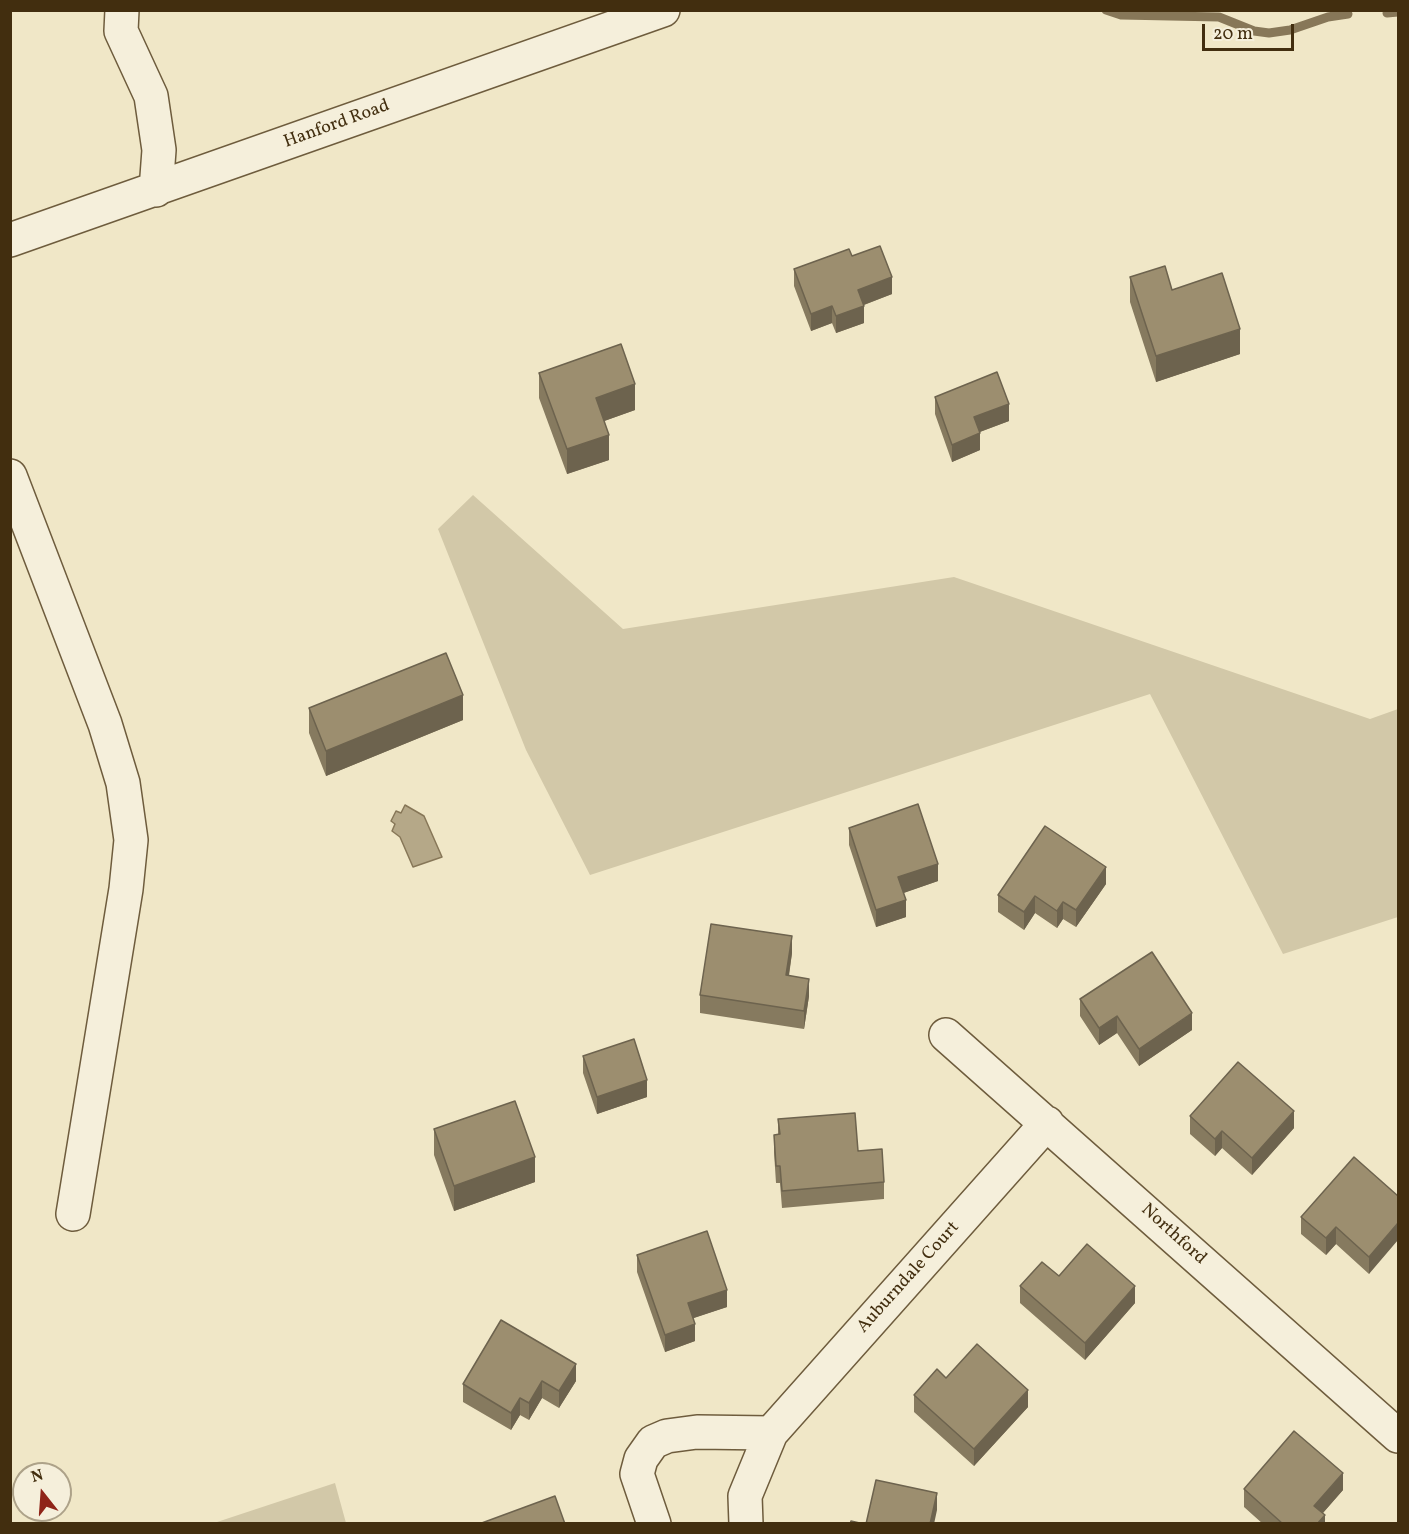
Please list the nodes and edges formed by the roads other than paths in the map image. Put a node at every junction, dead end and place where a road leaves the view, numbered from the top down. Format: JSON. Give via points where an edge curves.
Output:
{"nodes":[{"id":1,"x":122,"y":10,"type":"edge"},
{"id":2,"x":663,"y":10,"type":"edge"},
{"id":3,"x":156,"y":190,"type":"junction"},
{"id":4,"x":10,"y":240,"type":"edge"},
{"id":5,"x":10,"y":476,"type":"edge"},
{"id":6,"x":946,"y":1035,"type":"dead end"},
{"id":7,"x":1047,"y":1124,"type":"junction"},
{"id":8,"x":73,"y":1214,"type":"dead end"},
{"id":9,"x":771,"y":1434,"type":"junction"},
{"id":10,"x":1398,"y":1436,"type":"edge"},
{"id":11,"x":654,"y":1524,"type":"edge"},
{"id":12,"x":746,"y":1524,"type":"edge"}],
"edges":[{"from":1,"to":3,"type":"street","via":[[121,31],[151,96],[159,150]]},
{"from":2,"to":3,"type":"street","name":"Hanford Road"},
{"from":3,"to":4,"type":"street","name":"Hanford Road"},
{"from":5,"to":8,"type":"street","via":[[105,724],[123,783],[131,840]]},
{"from":6,"to":7,"type":"street","name":"Northford"},
{"from":7,"to":9,"type":"street","name":"Auburndale Court"},
{"from":7,"to":10,"type":"street","name":"Northford"},
{"from":9,"to":11,"type":"street","via":[[698,1432],[653,1442],[641,1459],[637,1474]]},
{"from":9,"to":12,"type":"street","name":"Auburndale Court","via":[[745,1496]]}]}
